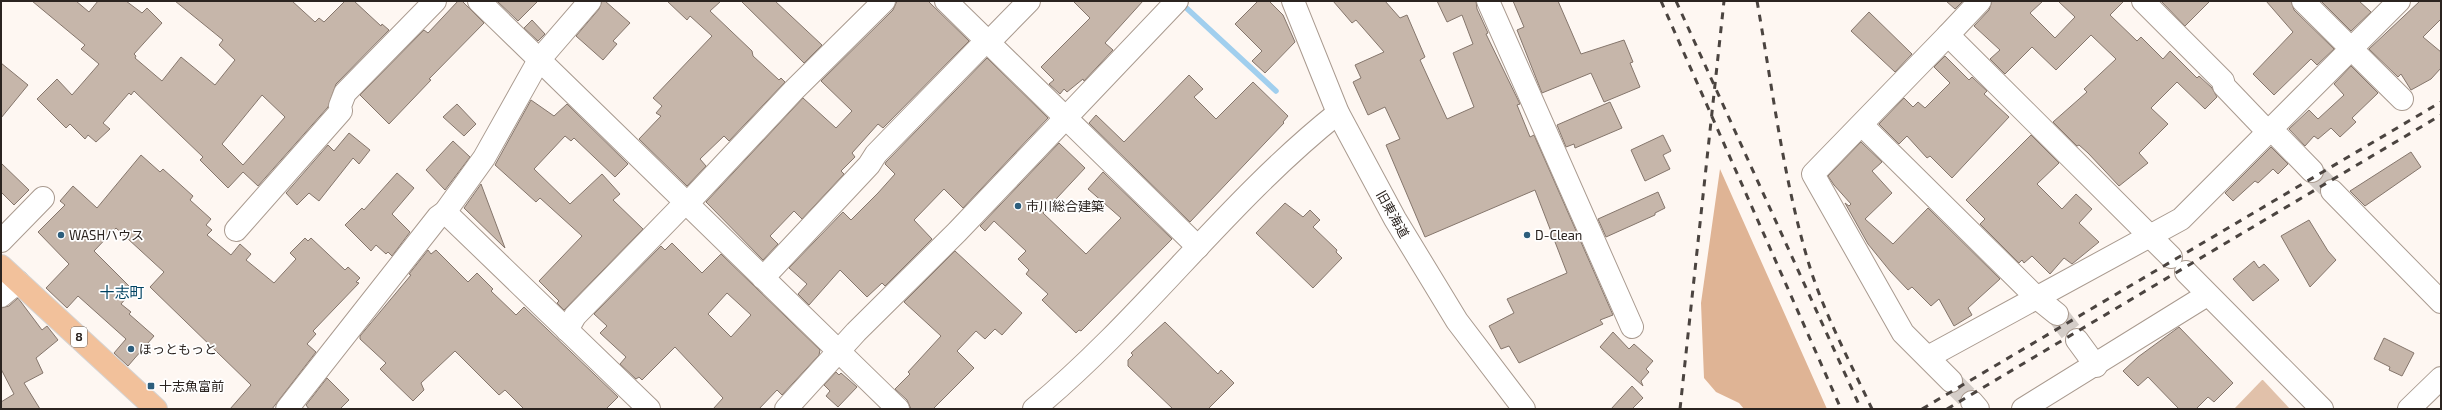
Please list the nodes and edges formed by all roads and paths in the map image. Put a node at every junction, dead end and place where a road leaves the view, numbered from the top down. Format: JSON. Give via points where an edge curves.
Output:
{"nodes":[{"id":1,"x":435,"y":1,"type":"edge"},
{"id":2,"x":480,"y":1,"type":"edge"},
{"id":3,"x":590,"y":1,"type":"edge"},
{"id":4,"x":884,"y":1,"type":"edge"},
{"id":5,"x":946,"y":1,"type":"edge"},
{"id":6,"x":1029,"y":1,"type":"edge"},
{"id":7,"x":1293,"y":1,"type":"edge"},
{"id":8,"x":1488,"y":1,"type":"edge"},
{"id":9,"x":1980,"y":1,"type":"edge"},
{"id":10,"x":2143,"y":1,"type":"edge"},
{"id":11,"x":2303,"y":1,"type":"edge"},
{"id":12,"x":2399,"y":1,"type":"edge"},
{"id":13,"x":1176,"y":3,"type":"edge"},
{"id":14,"x":1948,"y":35,"type":"junction"},
{"id":15,"x":987,"y":42,"type":"junction"},
{"id":16,"x":2350,"y":49,"type":"junction"},
{"id":17,"x":539,"y":60,"type":"junction"},
{"id":18,"x":2402,"y":99,"type":"dead end"},
{"id":19,"x":1338,"y":113,"type":"junction"},
{"id":20,"x":1066,"y":119,"type":"junction"},
{"id":21,"x":1862,"y":125,"type":"junction"},
{"id":22,"x":2270,"y":130,"type":"junction"},
{"id":23,"x":2312,"y":171,"type":"tunnel mouth"},
{"id":24,"x":2332,"y":191,"type":"tunnel mouth"},
{"id":25,"x":43,"y":198,"type":"dead end"},
{"id":26,"x":686,"y":204,"type":"junction"},
{"id":27,"x":445,"y":212,"type":"junction"},
{"id":28,"x":236,"y":230,"type":"dead end"},
{"id":29,"x":2152,"y":236,"type":"junction"},
{"id":30,"x":1,"y":241,"type":"edge"},
{"id":31,"x":1198,"y":247,"type":"junction"},
{"id":32,"x":1,"y":266,"type":"edge"},
{"id":33,"x":763,"y":278,"type":"junction"},
{"id":34,"x":18,"y":282,"type":"junction"},
{"id":35,"x":2207,"y":295,"type":"junction"},
{"id":36,"x":1,"y":296,"type":"edge"},
{"id":37,"x":2036,"y":297,"type":"junction"},
{"id":38,"x":2441,"y":302,"type":"edge"},
{"id":39,"x":2057,"y":314,"type":"tunnel mouth"},
{"id":40,"x":1632,"y":327,"type":"dead end"},
{"id":41,"x":567,"y":330,"type":"junction"},
{"id":42,"x":2077,"y":340,"type":"tunnel mouth"},
{"id":43,"x":838,"y":351,"type":"junction"},
{"id":44,"x":1928,"y":357,"type":"junction"},
{"id":45,"x":2096,"y":366,"type":"junction"},
{"id":46,"x":2441,"y":378,"type":"edge"},
{"id":47,"x":1951,"y":381,"type":"tunnel mouth"},
{"id":48,"x":156,"y":409,"type":"edge"},
{"id":49,"x":287,"y":409,"type":"edge"},
{"id":50,"x":649,"y":409,"type":"edge"},
{"id":51,"x":786,"y":409,"type":"edge"},
{"id":52,"x":898,"y":409,"type":"edge"},
{"id":53,"x":1034,"y":409,"type":"edge"},
{"id":54,"x":1524,"y":409,"type":"edge"},
{"id":55,"x":2023,"y":409,"type":"edge"},
{"id":56,"x":2322,"y":409,"type":"edge"},
{"id":57,"x":2410,"y":409,"type":"edge"}],
"edges":[{"from":1,"to":28,"type":"street","via":[[344,93],[341,111]]},
{"from":2,"to":17,"type":"street"},
{"from":3,"to":17,"type":"street"},
{"from":4,"to":26,"type":"street","via":[[794,90]]},
{"from":5,"to":15,"type":"street"},
{"from":6,"to":15,"type":"street"},
{"from":7,"to":19,"type":"street","name":"旧東海道"},
{"from":8,"to":40,"type":"street"},
{"from":9,"to":14,"type":"street"},
{"from":10,"to":22,"type":"street"},
{"from":11,"to":16,"type":"street"},
{"from":12,"to":16,"type":"street"},
{"from":13,"to":20,"type":"street"},
{"from":14,"to":21,"type":"street"},
{"from":14,"to":29,"type":"street"},
{"from":15,"to":20,"type":"street"},
{"from":15,"to":33,"type":"street","via":[[876,154],[869,166]]},
{"from":16,"to":18,"type":"street"},
{"from":16,"to":22,"type":"street"},
{"from":17,"to":26,"type":"street"},
{"from":17,"to":27,"type":"street","via":[[484,158]]},
{"from":19,"to":31,"type":"street","via":[[1303,141]]},
{"from":19,"to":54,"type":"street","name":"旧東海道","via":[[1439,293],[1457,321]]},
{"from":20,"to":31,"type":"street"},
{"from":20,"to":43,"type":"street"},
{"from":21,"to":37,"type":"street"},
{"from":21,"to":44,"type":"street","via":[[1813,174],[1903,333]]},
{"from":22,"to":23,"type":"street"},
{"from":22,"to":29,"type":"street","via":[[2181,219]]},
{"from":24,"to":38,"type":"street"},
{"from":25,"to":30,"type":"street"},
{"from":26,"to":33,"type":"street"},
{"from":26,"to":41,"type":"street","via":[[575,316]]},
{"from":27,"to":41,"type":"street"},
{"from":27,"to":49,"type":"street","via":[[438,217]]},
{"from":29,"to":35,"type":"street"},
{"from":29,"to":37,"type":"street"},
{"from":31,"to":53,"type":"street","via":[[1106,343]]},
{"from":32,"to":34,"type":"main road","number":"8"},
{"from":33,"to":43,"type":"street"},
{"from":34,"to":36,"type":"street"},
{"from":34,"to":48,"type":"main road","number":"8"},
{"from":35,"to":45,"type":"street"},
{"from":35,"to":56,"type":"street"},
{"from":37,"to":39,"type":"street"},
{"from":37,"to":44,"type":"street"},
{"from":41,"to":50,"type":"street"},
{"from":42,"to":45,"type":"street"},
{"from":43,"to":51,"type":"street"},
{"from":43,"to":52,"type":"street"},
{"from":44,"to":47,"type":"street"},
{"from":45,"to":55,"type":"street"},
{"from":46,"to":57,"type":"street"}]}
